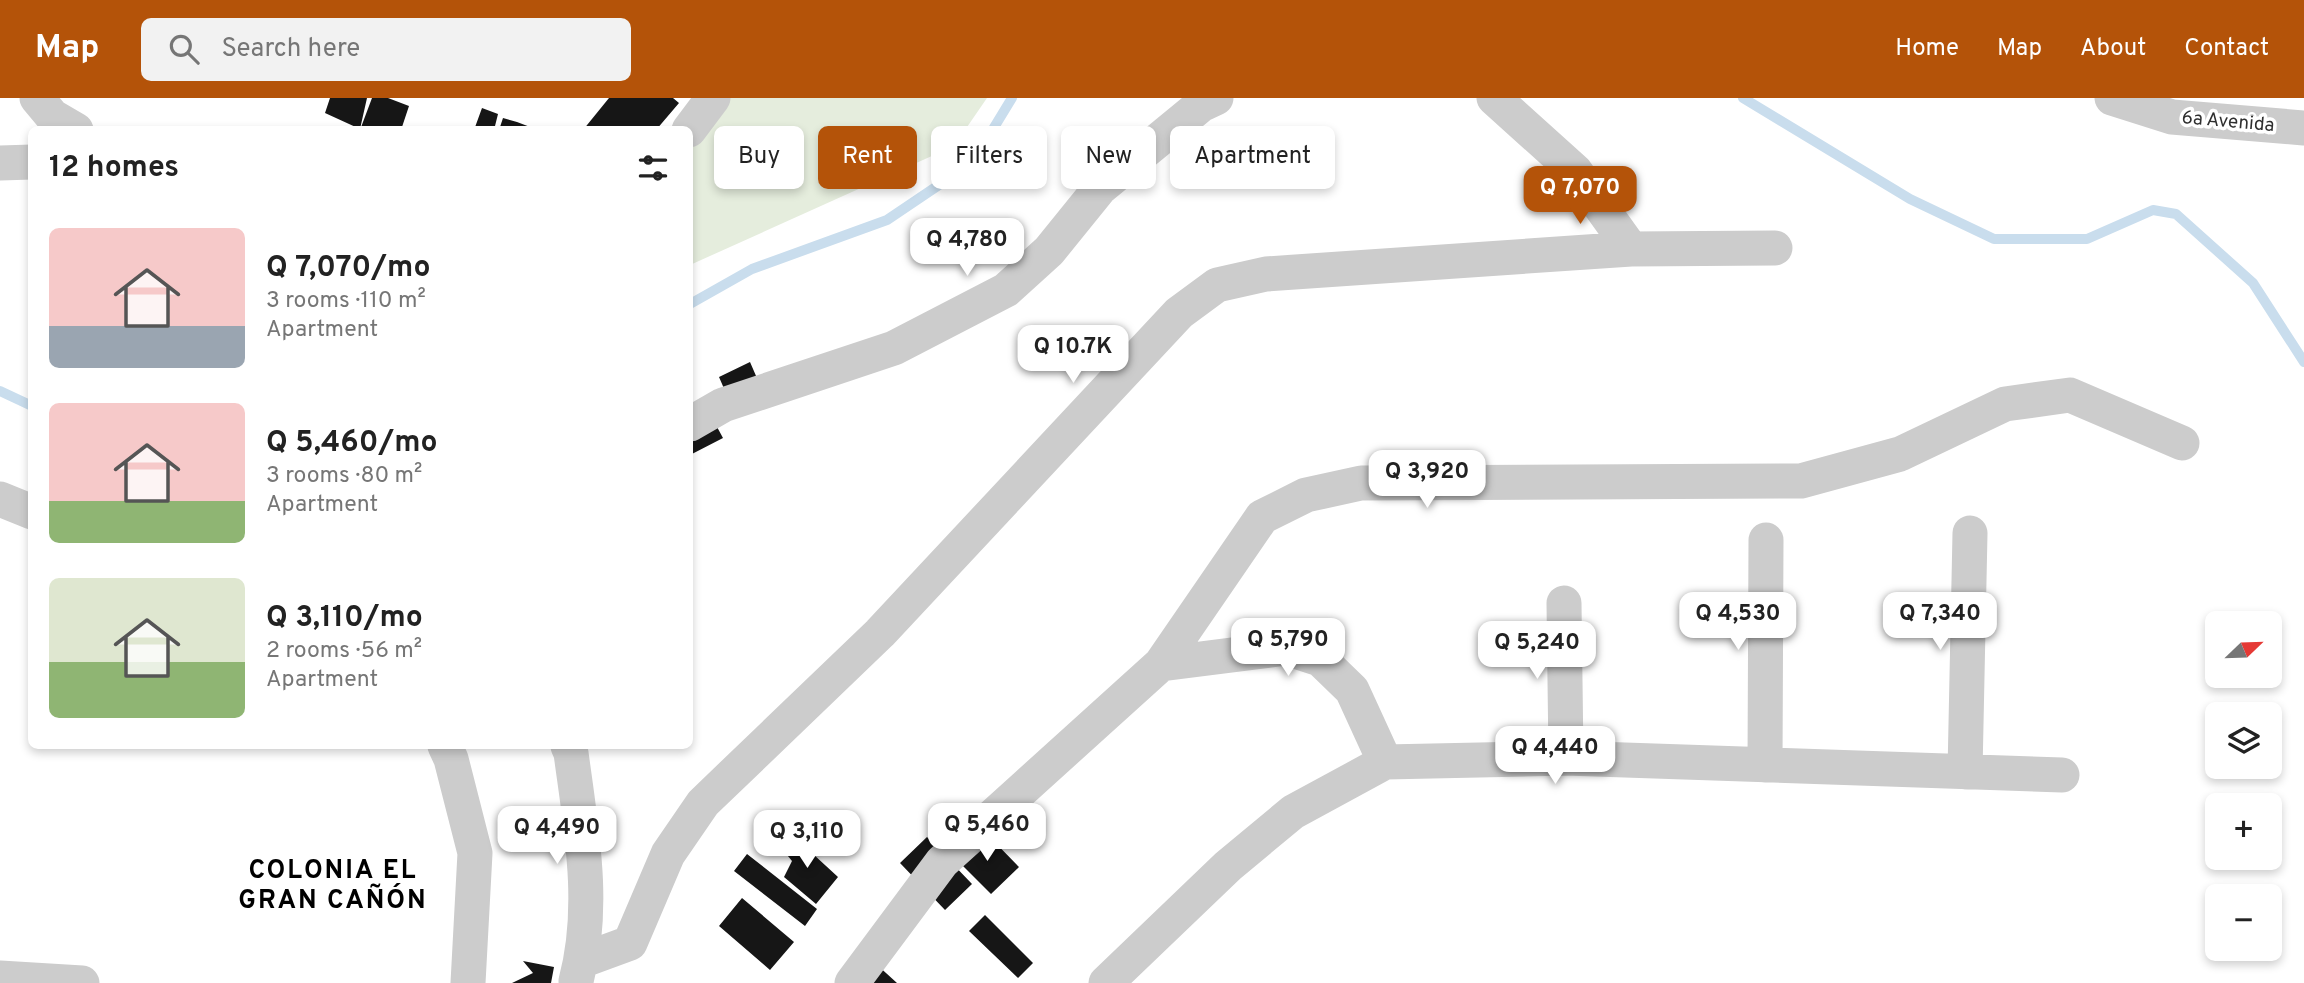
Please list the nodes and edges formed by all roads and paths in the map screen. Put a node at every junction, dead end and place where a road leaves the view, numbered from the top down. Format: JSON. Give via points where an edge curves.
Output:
{"nodes":[{"id":1,"x":37,"y":98,"type":"edge"},
{"id":2,"x":713,"y":98,"type":"edge"},
{"id":3,"x":1216,"y":98,"type":"edge"},
{"id":4,"x":1494,"y":98,"type":"edge"},
{"id":5,"x":2112,"y":98,"type":"edge"},
{"id":6,"x":69,"y":126,"type":"edge"},
{"id":7,"x":692,"y":126,"type":"edge"},
{"id":8,"x":2304,"y":128,"type":"edge"},
{"id":9,"x":28,"y":162,"type":"edge"},
{"id":10,"x":0,"y":163,"type":"edge"},
{"id":11,"x":1774,"y":248,"type":"dead end"},
{"id":12,"x":1631,"y":249,"type":"junction"},
{"id":13,"x":693,"y":422,"type":"edge"},
{"id":14,"x":2182,"y":443,"type":"dead end"},
{"id":15,"x":0,"y":499,"type":"edge"},
{"id":16,"x":28,"y":510,"type":"edge"},
{"id":17,"x":1970,"y":533,"type":"dead end"},
{"id":18,"x":1766,"y":540,"type":"dead end"},
{"id":19,"x":1564,"y":603,"type":"dead end"},
{"id":20,"x":1161,"y":664,"type":"junction"},
{"id":21,"x":446,"y":749,"type":"edge"},
{"id":22,"x":569,"y":749,"type":"edge"},
{"id":23,"x":1566,"y":758,"type":"junction"},
{"id":24,"x":1385,"y":762,"type":"junction"},
{"id":25,"x":1765,"y":765,"type":"junction"},
{"id":26,"x":1965,"y":772,"type":"junction"},
{"id":27,"x":2062,"y":775,"type":"dead end"},
{"id":28,"x":578,"y":972,"type":"edge"},
{"id":29,"x":0,"y":978,"type":"edge"},
{"id":30,"x":82,"y":983,"type":"edge"},
{"id":31,"x":468,"y":983,"type":"edge"},
{"id":32,"x":852,"y":983,"type":"edge"},
{"id":33,"x":1106,"y":983,"type":"edge"}],
"edges":[{"from":1,"to":6,"type":"street","via":[[52,116]]},
{"from":2,"to":7,"type":"street"},
{"from":3,"to":13,"type":"street","via":[[1201,104],[1100,188],[1049,251],[1006,290],[894,348],[723,405]]},
{"from":4,"to":12,"type":"street","via":[[1575,171]]},
{"from":5,"to":8,"type":"street","name":"6a Avenida","via":[[2172,117]]},
{"from":9,"to":10,"type":"street"},
{"from":11,"to":12,"type":"street"},
{"from":12,"to":28,"type":"street","via":[[1266,274],[1217,285],[1179,313],[880,633],[703,803],[668,854],[630,943]]},
{"from":14,"to":20,"type":"street","via":[[2070,395],[2005,404],[1900,454],[1801,481],[1361,483],[1306,495],[1262,517]]},
{"from":15,"to":16,"type":"street"},
{"from":17,"to":26,"type":"street"},
{"from":18,"to":25,"type":"street"},
{"from":19,"to":23,"type":"street"},
{"from":20,"to":24,"type":"street","via":[[1286,648],[1320,659],[1352,690]]},
{"from":20,"to":32,"type":"street","via":[[942,862]]},
{"from":21,"to":31,"type":"street","via":[[475,853]]},
{"from":22,"to":28,"type":"street","via":[[586,871]]},
{"from":23,"to":24,"type":"street"},
{"from":23,"to":25,"type":"street"},
{"from":24,"to":33,"type":"street","via":[[1293,812],[1228,866]]},
{"from":25,"to":26,"type":"street"},
{"from":26,"to":27,"type":"street"},
{"from":29,"to":30,"type":"street"}]}
